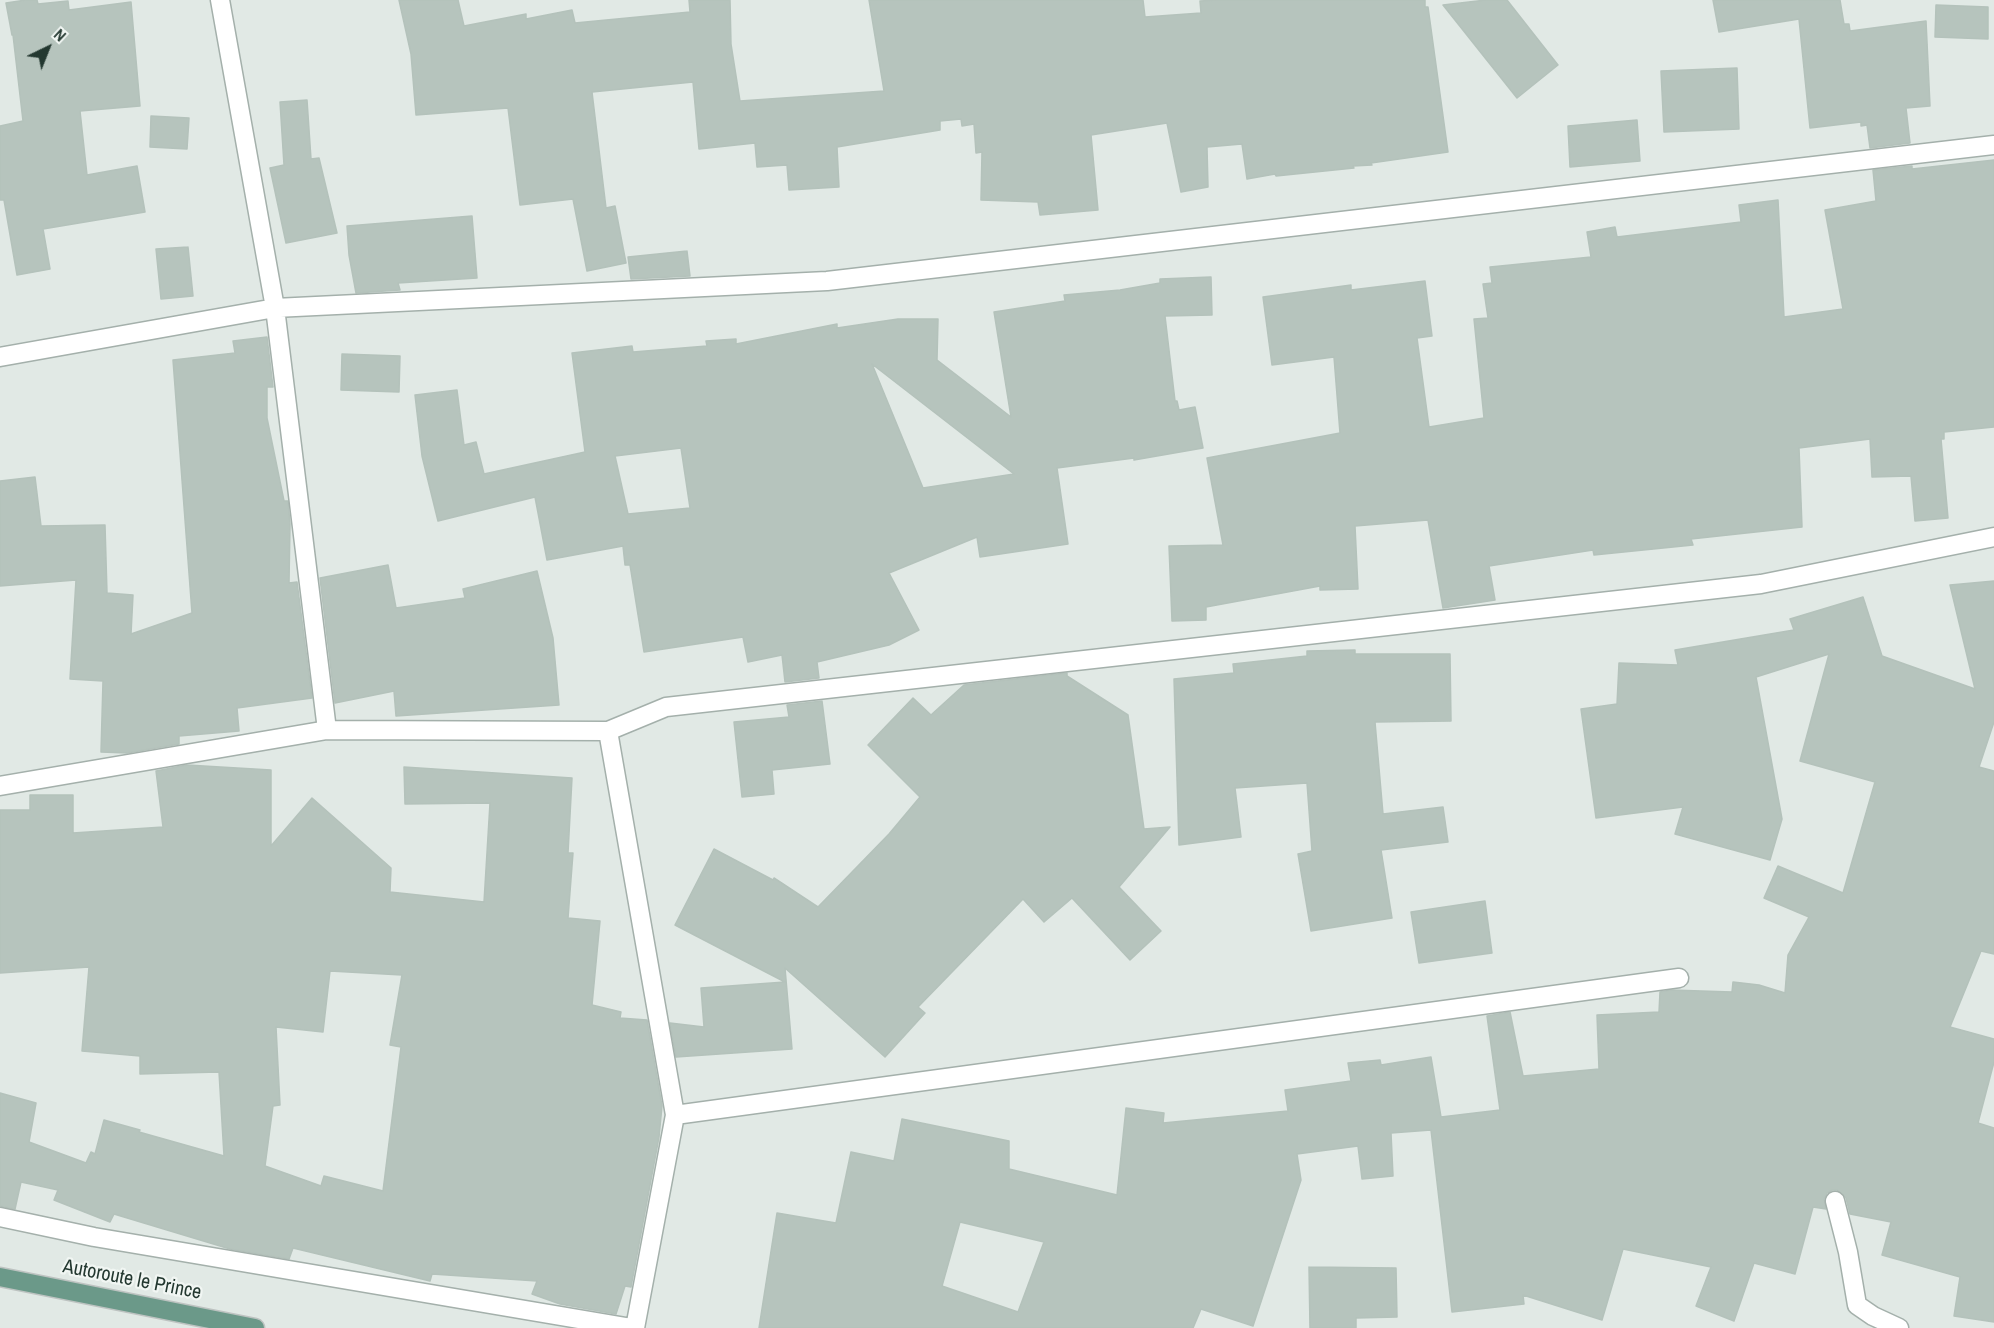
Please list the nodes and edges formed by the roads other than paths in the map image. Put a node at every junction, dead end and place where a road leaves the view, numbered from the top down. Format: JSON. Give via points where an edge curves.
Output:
{"nodes":[{"id":1,"x":220,"y":0,"type":"edge"},
{"id":2,"x":1994,"y":145,"type":"edge"},
{"id":3,"x":275,"y":308,"type":"junction"},
{"id":4,"x":0,"y":357,"type":"edge"},
{"id":5,"x":1994,"y":537,"type":"edge"},
{"id":6,"x":327,"y":730,"type":"junction"},
{"id":7,"x":608,"y":731,"type":"junction"},
{"id":8,"x":0,"y":786,"type":"edge"},
{"id":9,"x":1679,"y":978,"type":"dead end"},
{"id":10,"x":675,"y":1115,"type":"junction"},
{"id":11,"x":1835,"y":1201,"type":"dead end"},
{"id":12,"x":0,"y":1217,"type":"edge"},
{"id":13,"x":0,"y":1277,"type":"edge"},
{"id":14,"x":255,"y":1328,"type":"edge"},
{"id":15,"x":634,"y":1328,"type":"edge"},
{"id":16,"x":1899,"y":1328,"type":"edge"}],
"edges":[{"from":1,"to":3,"type":"street"},
{"from":2,"to":3,"type":"street","via":[[827,281]]},
{"from":3,"to":4,"type":"street"},
{"from":3,"to":6,"type":"street"},
{"from":5,"to":7,"type":"street","via":[[1761,584],[666,707]]},
{"from":6,"to":7,"type":"street"},
{"from":6,"to":8,"type":"street"},
{"from":7,"to":10,"type":"street"},
{"from":9,"to":10,"type":"street"},
{"from":10,"to":15,"type":"street"},
{"from":11,"to":16,"type":"street","via":[[1857,1305]]},
{"from":12,"to":15,"type":"street","via":[[105,1239]]},
{"from":13,"to":14,"type":"main road","name":"Autoroute le Prince"}]}
